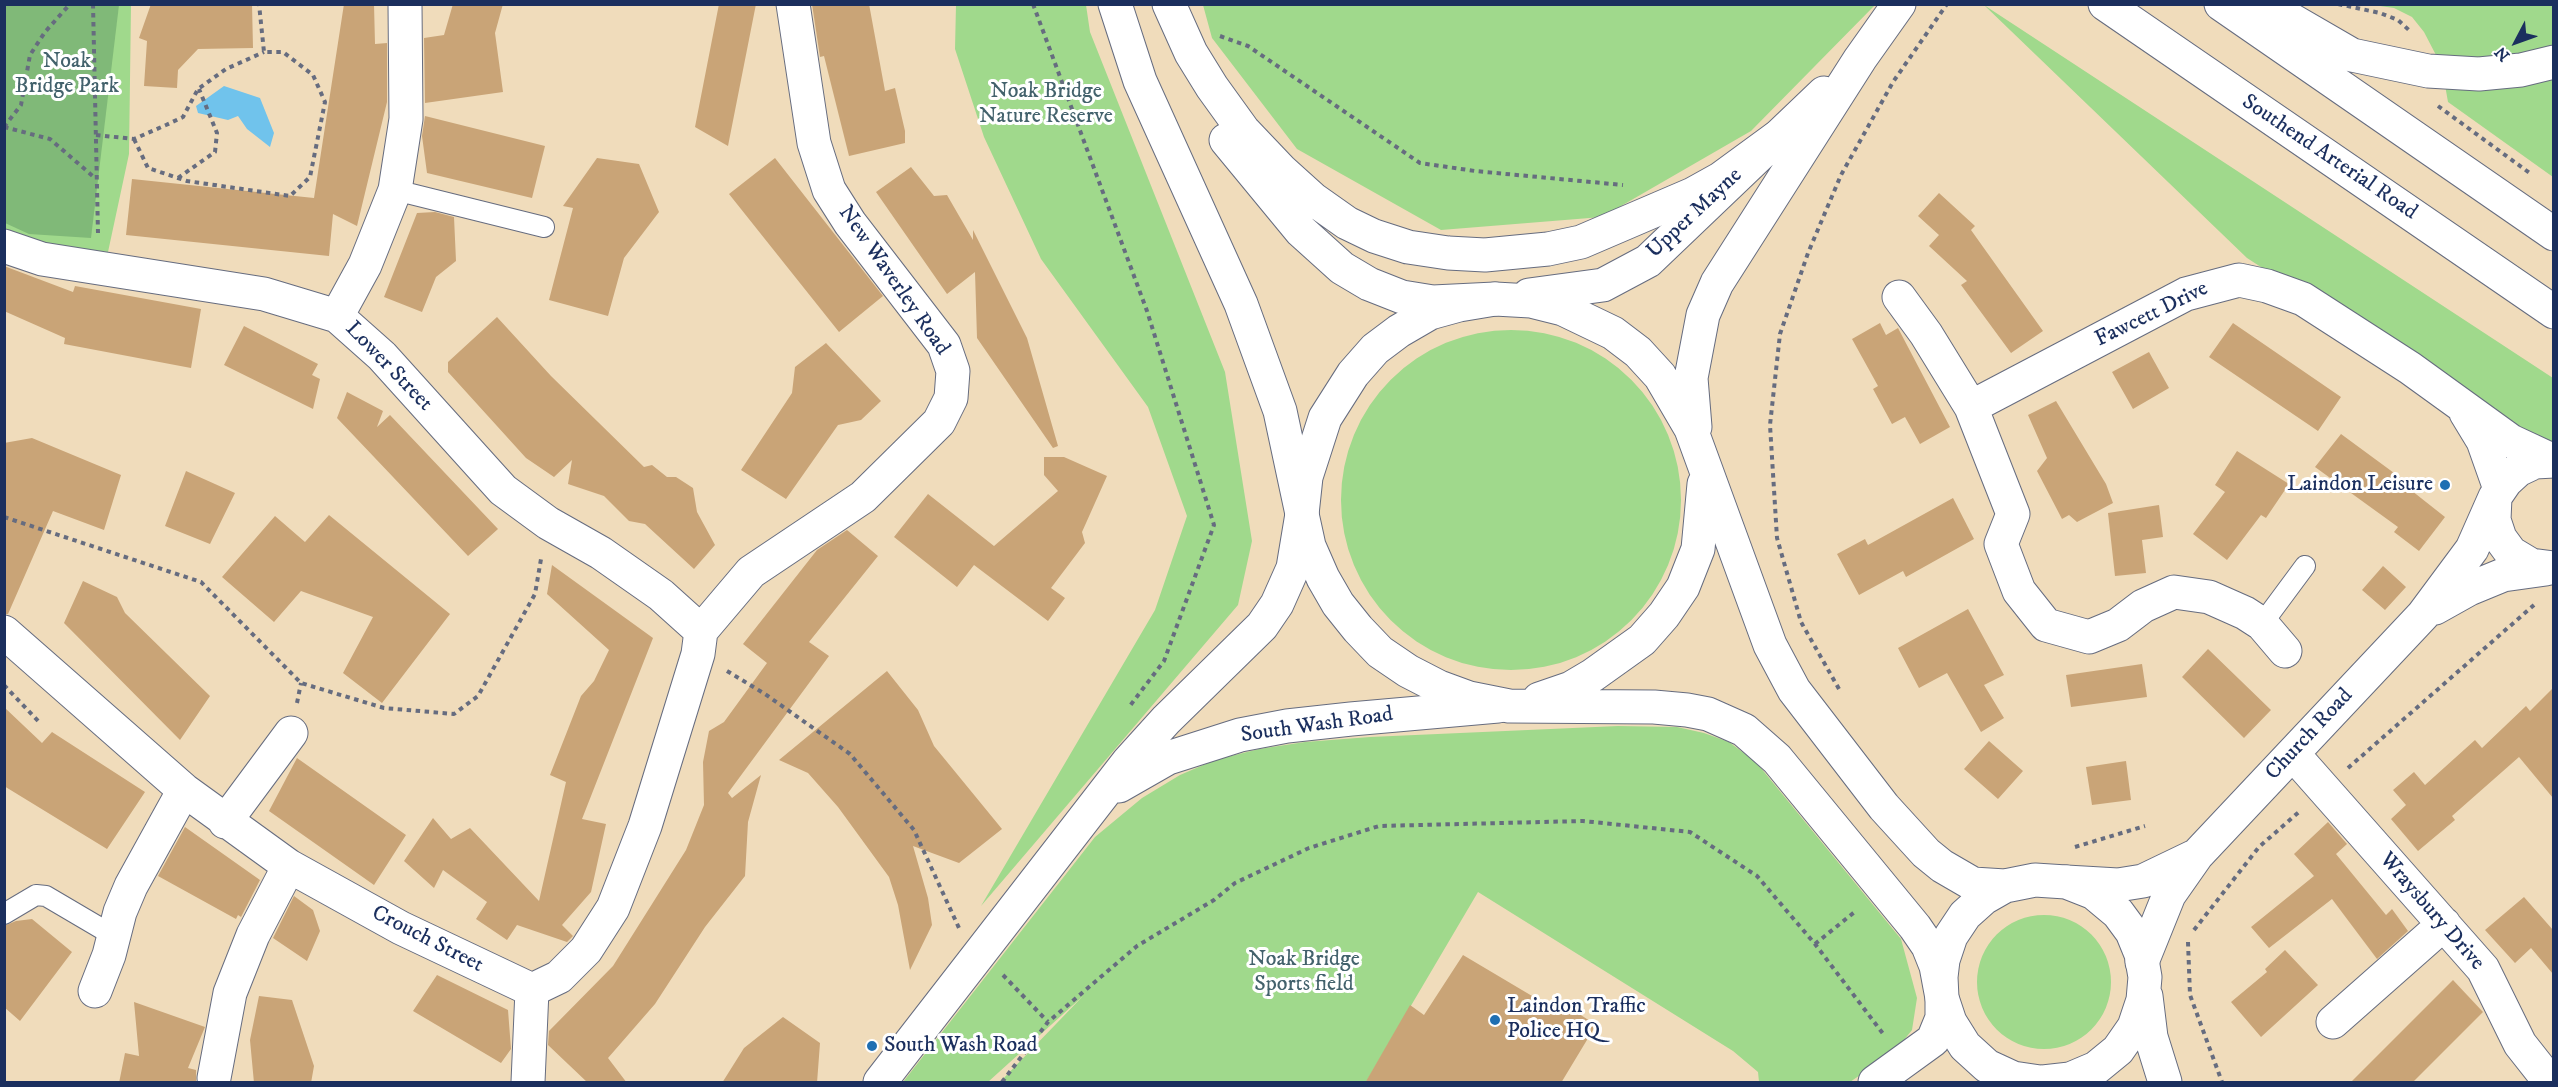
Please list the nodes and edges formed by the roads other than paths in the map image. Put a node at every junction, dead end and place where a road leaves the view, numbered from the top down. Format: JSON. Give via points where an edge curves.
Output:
{"nodes":[{"id":1,"x":405,"y":4,"type":"edge"},
{"id":2,"x":793,"y":4,"type":"edge"},
{"id":3,"x":1115,"y":4,"type":"edge"},
{"id":4,"x":1899,"y":4,"type":"edge"},
{"id":5,"x":2105,"y":4,"type":"edge"},
{"id":6,"x":2221,"y":4,"type":"edge"},
{"id":7,"x":2264,"y":4,"type":"edge"},
{"id":8,"x":1166,"y":10,"type":"edge"},
{"id":9,"x":1860,"y":59,"type":"junction"},
{"id":10,"x":2553,"y":62,"type":"edge"},
{"id":11,"x":1776,"y":138,"type":"junction"},
{"id":12,"x":395,"y":190,"type":"junction"},
{"id":13,"x":543,"y":227,"type":"dead end"},
{"id":14,"x":2553,"y":234,"type":"edge"},
{"id":15,"x":4,"y":246,"type":"edge"},
{"id":16,"x":1899,"y":297,"type":"dead end"},
{"id":17,"x":1495,"y":299,"type":"junction"},
{"id":18,"x":2553,"y":312,"type":"edge"},
{"id":19,"x":337,"y":316,"type":"junction"},
{"id":20,"x":2457,"y":402,"type":"junction"},
{"id":21,"x":1971,"y":407,"type":"junction"},
{"id":22,"x":1702,"y":459,"type":"junction"},
{"id":23,"x":2553,"y":461,"type":"edge"},
{"id":24,"x":2498,"y":494,"type":"junction"},
{"id":25,"x":1302,"y":514,"type":"junction"},
{"id":26,"x":2305,"y":566,"type":"dead end"},
{"id":27,"x":2553,"y":568,"type":"edge"},
{"id":28,"x":2423,"y":615,"type":"junction"},
{"id":29,"x":2262,"y":624,"type":"junction"},
{"id":30,"x":4,"y":632,"type":"edge"},
{"id":31,"x":700,"y":643,"type":"junction"},
{"id":32,"x":2285,"y":651,"type":"dead end"},
{"id":33,"x":1509,"y":706,"type":"junction"},
{"id":34,"x":291,"y":733,"type":"dead end"},
{"id":35,"x":2294,"y":754,"type":"junction"},
{"id":36,"x":184,"y":790,"type":"junction"},
{"id":37,"x":1103,"y":797,"type":"junction"},
{"id":38,"x":225,"y":822,"type":"junction"},
{"id":39,"x":2197,"y":855,"type":"junction"},
{"id":40,"x":290,"y":866,"type":"junction"},
{"id":41,"x":2066,"y":882,"type":"junction"},
{"id":42,"x":2005,"y":886,"type":"junction"},
{"id":43,"x":4,"y":914,"type":"edge"},
{"id":44,"x":2444,"y":924,"type":"junction"},
{"id":45,"x":114,"y":936,"type":"junction"},
{"id":46,"x":2143,"y":969,"type":"junction"},
{"id":47,"x":532,"y":990,"type":"junction"},
{"id":48,"x":95,"y":991,"type":"dead end"},
{"id":49,"x":1942,"y":998,"type":"junction"},
{"id":50,"x":2333,"y":1022,"type":"dead end"},
{"id":51,"x":214,"y":1078,"type":"dead end"},
{"id":52,"x":528,"y":1083,"type":"edge"},
{"id":53,"x":880,"y":1083,"type":"edge"},
{"id":54,"x":1875,"y":1083,"type":"edge"},
{"id":55,"x":2042,"y":1083,"type":"edge"},
{"id":56,"x":2165,"y":1083,"type":"edge"},
{"id":57,"x":2550,"y":1083,"type":"edge"}],
"edges":[{"from":1,"to":12,"type":"main road","via":[[406,119]]},
{"from":2,"to":31,"type":"main road","name":"New Waverley Road","via":[[814,143],[829,190],[944,345],[954,371],[951,398],[939,422],[862,497],[752,572]]},
{"from":3,"to":25,"type":"main road","via":[[1140,81],[1249,325],[1280,411]]},
{"from":4,"to":9,"type":"main road","name":"Upper Mayne"},
{"from":5,"to":18,"type":"main road","name":"Southend Arterial Road"},
{"from":6,"to":14,"type":"main road"},
{"from":7,"to":10,"type":"main road","via":[[2352,55],[2404,66],[2479,74]]},
{"from":8,"to":11,"type":"main road","via":[[1212,87],[1282,171],[1347,223],[1408,247],[1485,255],[1537,251],[1581,242],[1693,194]]},
{"from":8,"to":17,"type":"main road","via":[[1169,48],[1188,88],[1258,180],[1322,252],[1369,284],[1402,297],[1433,302]]},
{"from":9,"to":11,"type":"main road","name":"Upper Mayne"},
{"from":9,"to":22,"type":"main road","name":"Upper Mayne","via":[[1717,284],[1703,315],[1691,378]]},
{"from":11,"to":17,"type":"main road","name":"Upper Mayne","via":[[1648,261],[1603,285]]},
{"from":12,"to":13,"type":"lane"},
{"from":12,"to":19,"type":"main road","via":[[366,265]]},
{"from":15,"to":19,"type":"main road","name":"Lower Street","via":[[42,259],[264,294]]},
{"from":16,"to":21,"type":"main road"},
{"from":17,"to":22,"type":"main road","via":[[1531,301],[1563,309],[1605,328],[1630,346],[1665,384],[1691,429]]},
{"from":17,"to":25,"type":"main road","name":"South Wash Road","via":[[1430,313],[1375,349],[1353,374],[1325,418],[1306,477]]},
{"from":19,"to":31,"type":"main road","name":"Lower Street","via":[[382,356],[502,490],[661,595]]},
{"from":20,"to":21,"type":"main road","name":"Fawcett Drive","via":[[2303,299],[2239,280],[2186,294]]},
{"from":20,"to":23,"type":"main road","name":"Fawcett Drive","via":[[2511,441]]},
{"from":20,"to":24,"type":"main road","via":[[2483,441]]},
{"from":21,"to":29,"type":"main road","via":[[2013,514],[2001,544],[2019,591],[2046,625],[2089,637],[2174,592],[2209,597]]},
{"from":22,"to":33,"type":"main road","via":[[1704,488],[1698,549],[1683,587],[1664,615],[1642,640],[1571,688]]},
{"from":22,"to":42,"type":"main road","via":[[1770,645],[1794,690],[1884,807],[1926,853],[1973,884]]},
{"from":23,"to":24,"type":"main road","via":[[2535,462],[2518,470]]},
{"from":24,"to":27,"type":"main road","via":[[2497,529],[2511,553],[2531,566]]},
{"from":24,"to":28,"type":"main road","name":"Church Road","via":[[2472,549]]},
{"from":25,"to":33,"type":"main road","via":[[1309,546],[1323,578],[1338,604],[1380,652],[1439,687]]},
{"from":25,"to":37,"type":"main road","name":"South Wash Road","via":[[1293,568],[1262,626],[1166,720]]},
{"from":26,"to":29,"type":"lane"},
{"from":27,"to":28,"type":"main road","name":"Church Road","via":[[2502,575]]},
{"from":28,"to":35,"type":"main road","name":"Church Road"},
{"from":29,"to":32,"type":"main road"},
{"from":30,"to":36,"type":"main road","name":"Crouch Street"},
{"from":31,"to":47,"type":"main road","via":[[645,826],[613,908],[586,950],[559,977]]},
{"from":33,"to":37,"type":"main road","name":"South Wash Road","via":[[1351,719],[1240,735],[1168,758]]},
{"from":33,"to":49,"type":"main road","via":[[1686,710],[1708,714],[1744,730],[1777,759],[1915,927],[1928,946]]},
{"from":34,"to":38,"type":"main road"},
{"from":35,"to":39,"type":"main road","name":"Church Road"},
{"from":35,"to":44,"type":"main road","name":"Wraysbury Drive"},
{"from":36,"to":38,"type":"main road","name":"Crouch Street"},
{"from":36,"to":45,"type":"main road","via":[[131,886]]},
{"from":37,"to":53,"type":"main road","name":"South Wash Road"},
{"from":38,"to":40,"type":"main road","name":"Crouch Street"},
{"from":39,"to":41,"type":"main road","name":"Church Road","via":[[2143,881],[2118,885]]},
{"from":39,"to":46,"type":"main road","name":"Church Road","via":[[2169,895]]},
{"from":40,"to":47,"type":"main road","name":"Crouch Street","via":[[401,928]]},
{"from":40,"to":51,"type":"main road","via":[[253,935],[230,993]]},
{"from":41,"to":42,"type":"main road","via":[[2035,880]]},
{"from":41,"to":46,"type":"main road","via":[[2094,893],[2118,913],[2132,932]]},
{"from":42,"to":49,"type":"main road","via":[[1983,898],[1951,936],[1943,960]]},
{"from":43,"to":45,"type":"lane","via":[[35,886]]},
{"from":44,"to":50,"type":"main road"},
{"from":44,"to":57,"type":"main road","name":"Wraysbury Drive","via":[[2482,969],[2520,1044]]},
{"from":45,"to":48,"type":"main road"},
{"from":46,"to":55,"type":"main road","via":[[2143,1000],[2134,1027],[2118,1050],[2096,1068],[2070,1079]]},
{"from":46,"to":56,"type":"main road","via":[[2151,1037]]},
{"from":47,"to":52,"type":"main road"},
{"from":49,"to":54,"type":"main road","via":[[1942,1018],[1933,1040]]},
{"from":49,"to":55,"type":"main road","via":[[1950,1022],[1965,1046],[1987,1066],[2013,1078]]}]}
